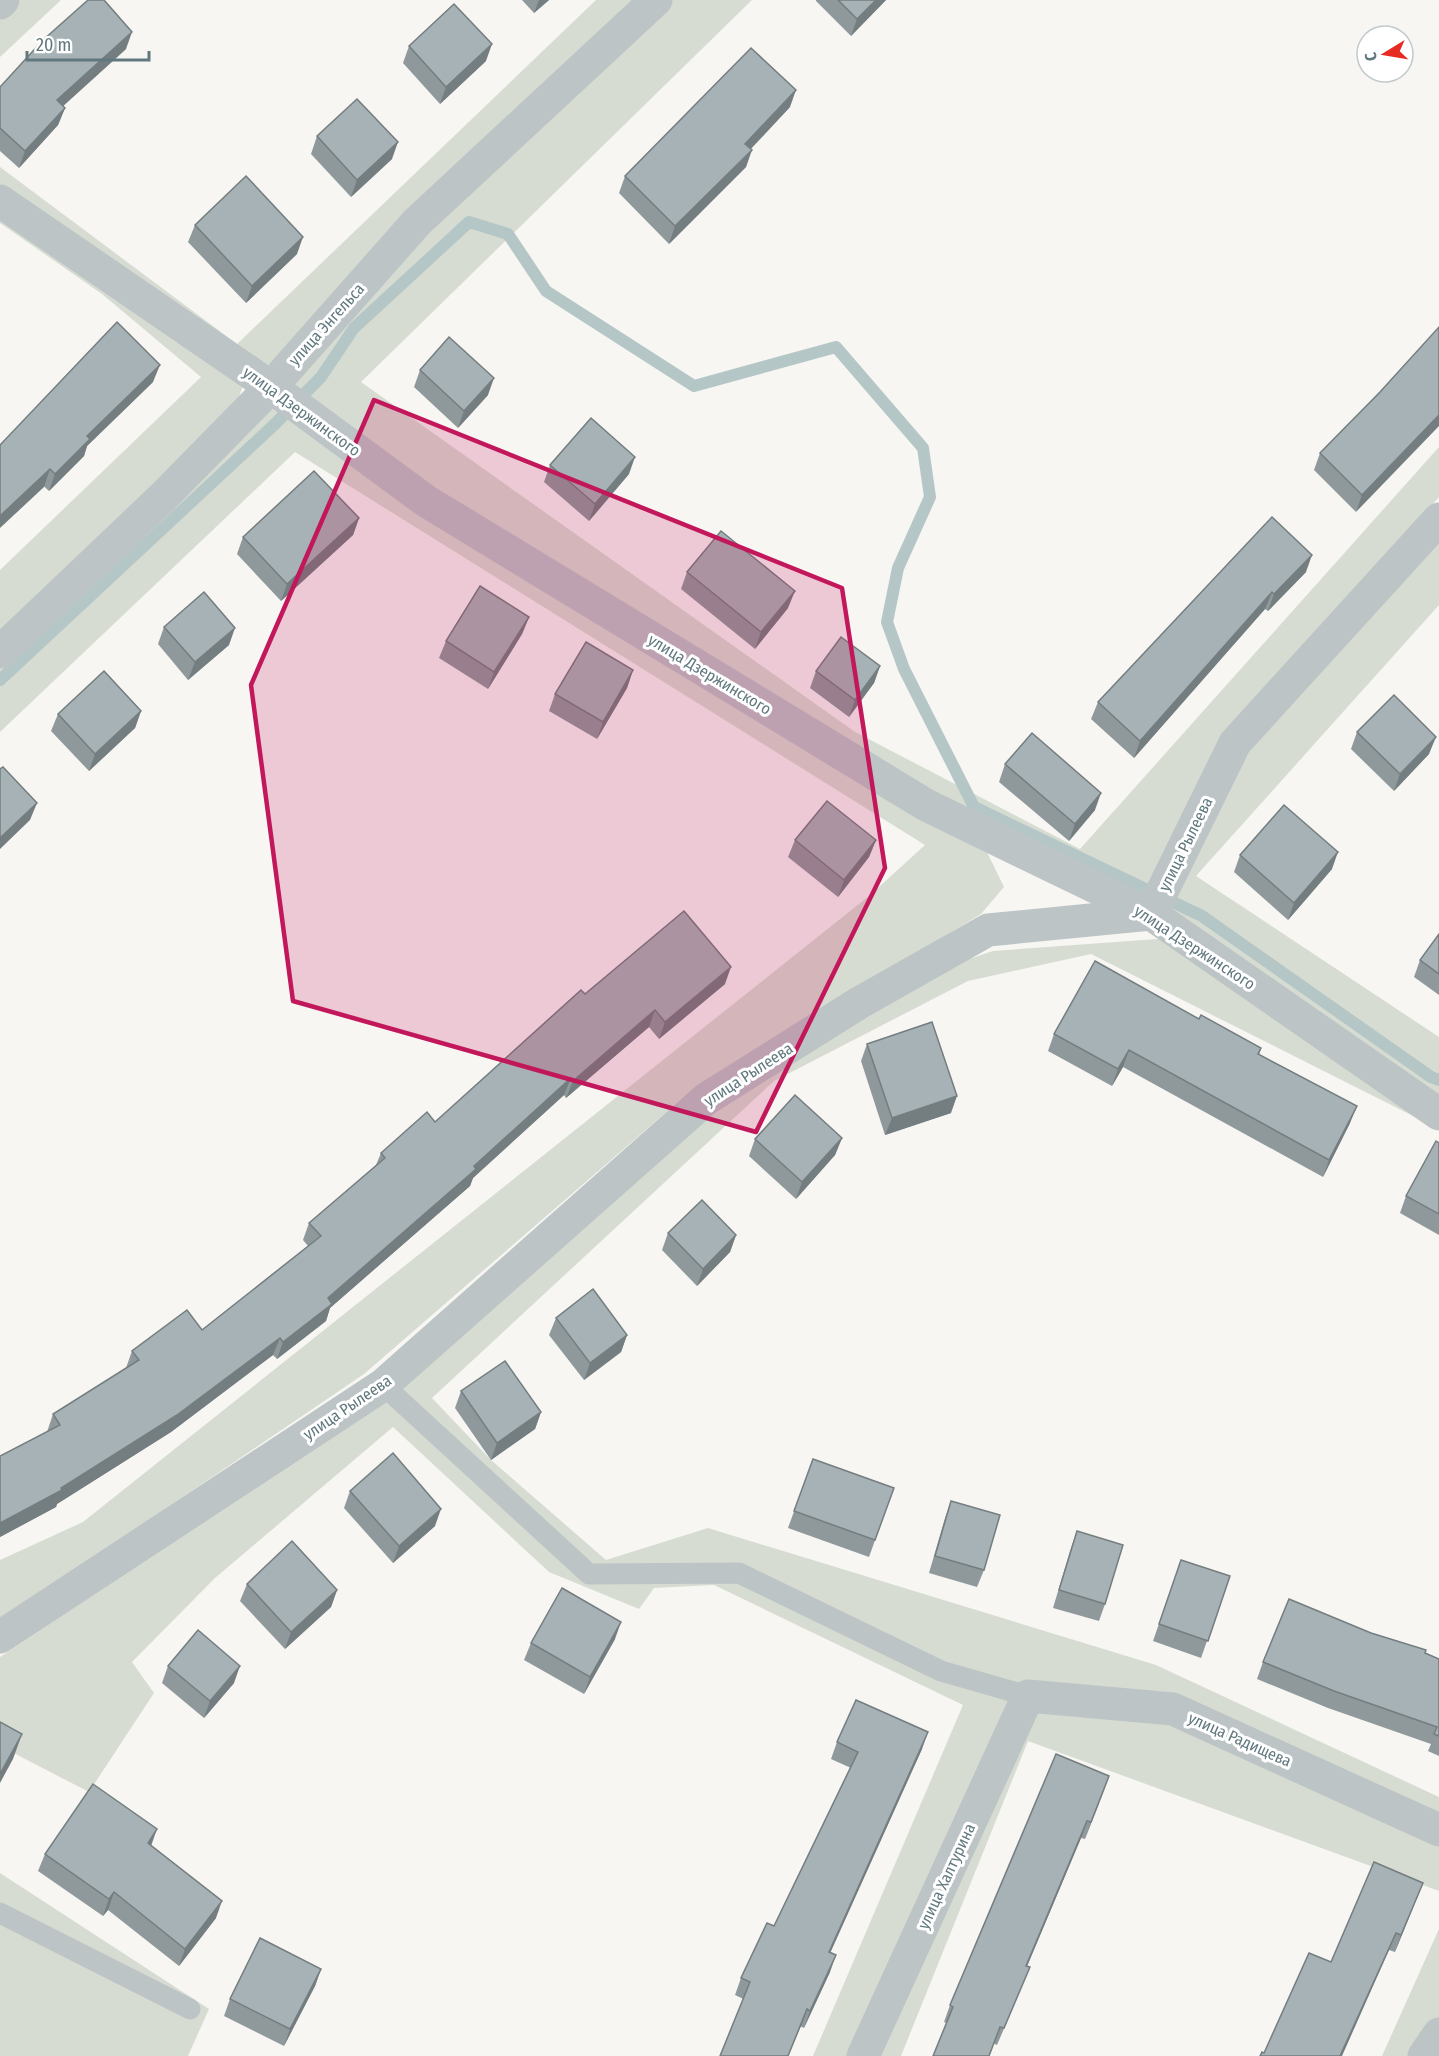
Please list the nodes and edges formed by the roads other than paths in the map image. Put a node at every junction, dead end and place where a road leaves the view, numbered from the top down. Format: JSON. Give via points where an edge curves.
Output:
{"nodes":[{"id":1,"x":656,"y":0,"type":"edge"},
{"id":2,"x":0,"y":201,"type":"edge"},
{"id":3,"x":271,"y":387,"type":"junction"},
{"id":4,"x":1439,"y":519,"type":"edge"},
{"id":5,"x":0,"y":652,"type":"edge"},
{"id":6,"x":1151,"y":914,"type":"junction"},
{"id":7,"x":1439,"y":1114,"type":"edge"},
{"id":8,"x":383,"y":1385,"type":"junction"},
{"id":9,"x":0,"y":1637,"type":"edge"},
{"id":10,"x":1028,"y":1696,"type":"junction"},
{"id":11,"x":1439,"y":1830,"type":"edge"},
{"id":12,"x":0,"y":1913,"type":"edge"},
{"id":13,"x":190,"y":2009,"type":"dead end"},
{"id":14,"x":1439,"y":2034,"type":"edge"},
{"id":15,"x":863,"y":2056,"type":"edge"},
{"id":16,"x":1424,"y":2056,"type":"edge"}],
"edges":[{"from":1,"to":3,"type":"street","name":"улица Энгельса","via":[[417,222]]},
{"from":2,"to":3,"type":"street","name":"улица Дзержинского"},
{"from":3,"to":5,"type":"street","name":"улица Энгельса","via":[[164,496]]},
{"from":3,"to":6,"type":"street","name":"улица Дзержинского","via":[[426,501],[916,799]]},
{"from":4,"to":6,"type":"street","name":"улица Рылеева","via":[[1235,743]]},
{"from":6,"to":7,"type":"street","name":"улица Дзержинского"},
{"from":6,"to":8,"type":"street","name":"улица Рылеева","via":[[988,930],[859,1003],[706,1099]]},
{"from":8,"to":9,"type":"street","name":"улица Рылеева"},
{"from":8,"to":10,"type":"lane","via":[[589,1574],[739,1573],[941,1671]]},
{"from":10,"to":11,"type":"street","name":"улица Радищева","via":[[1173,1709]]},
{"from":10,"to":15,"type":"street","name":"улица Халтурина"},
{"from":12,"to":13,"type":"lane"},
{"from":14,"to":16,"type":"street"}]}
